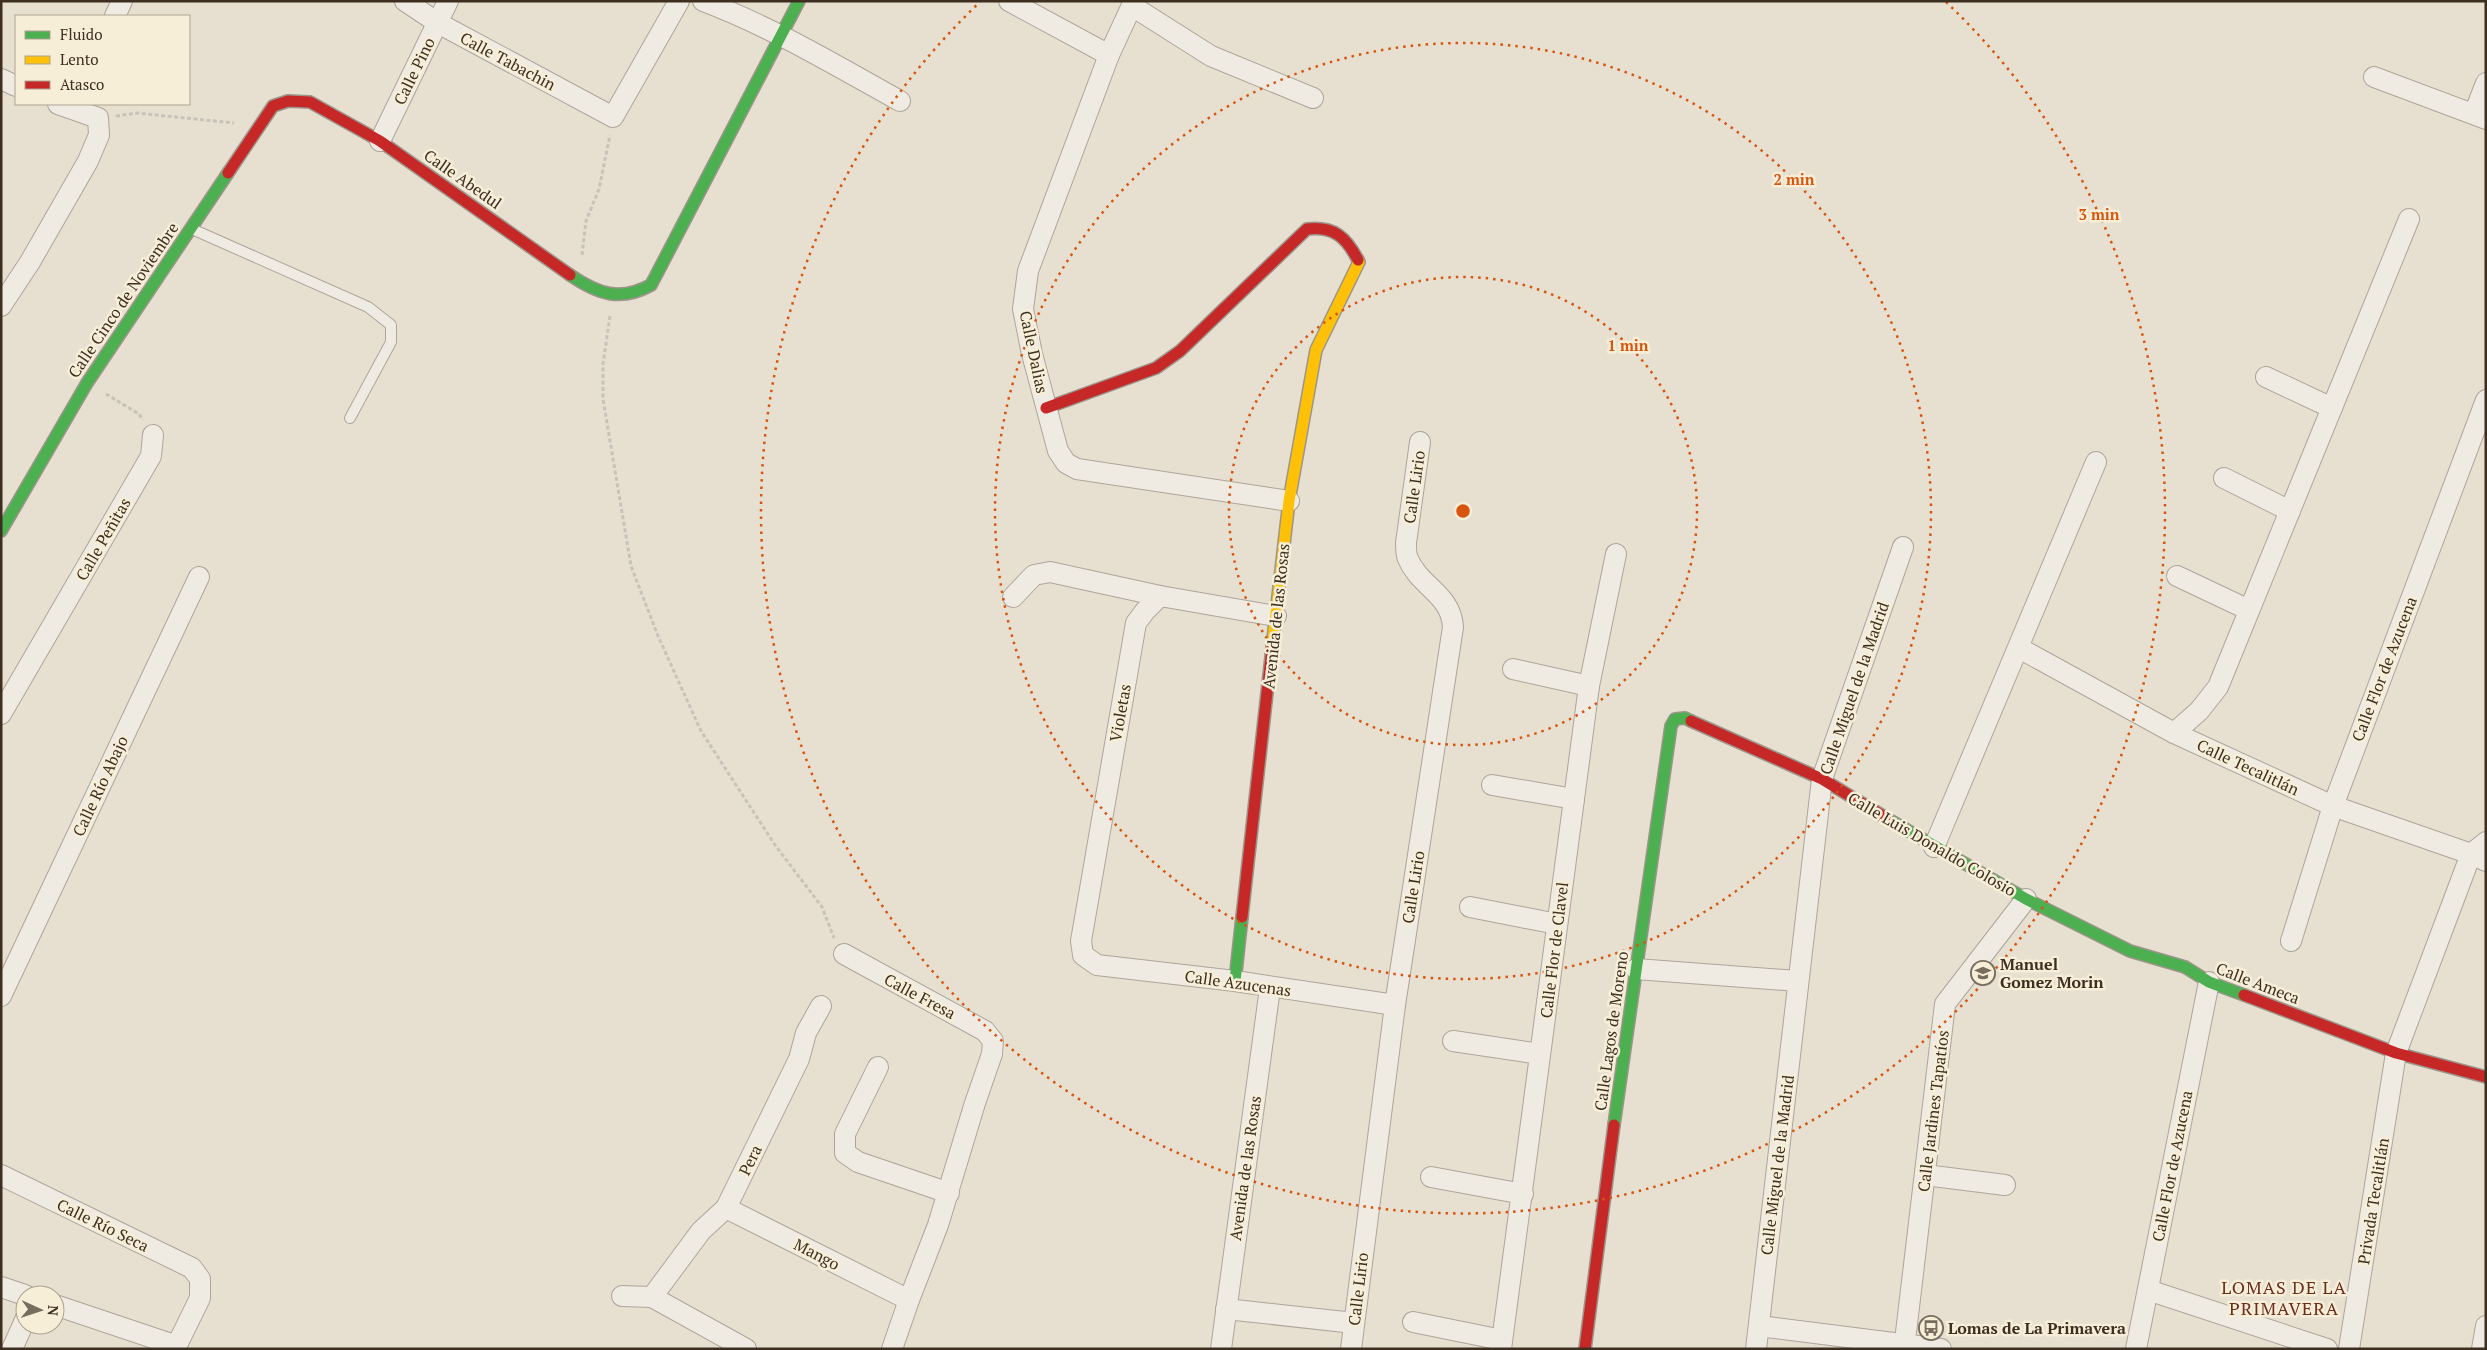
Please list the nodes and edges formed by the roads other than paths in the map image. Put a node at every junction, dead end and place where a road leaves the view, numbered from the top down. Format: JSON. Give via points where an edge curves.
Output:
{"nodes":[{"id":1,"x":122,"y":1,"type":"edge"},
{"id":2,"x":405,"y":1,"type":"edge"},
{"id":3,"x":448,"y":1,"type":"edge"},
{"id":4,"x":680,"y":1,"type":"edge"},
{"id":5,"x":703,"y":1,"type":"edge"},
{"id":6,"x":799,"y":1,"type":"edge"},
{"id":7,"x":1009,"y":1,"type":"edge"},
{"id":8,"x":1133,"y":3,"type":"edge"},
{"id":9,"x":115,"y":15,"type":"edge"},
{"id":10,"x":438,"y":23,"type":"junction"},
{"id":11,"x":783,"y":36,"type":"junction"},
{"id":12,"x":1109,"y":55,"type":"junction"},
{"id":13,"x":2374,"y":77,"type":"dead end"},
{"id":14,"x":1,"y":79,"type":"edge"},
{"id":15,"x":2486,"y":83,"type":"edge"},
{"id":16,"x":15,"y":86,"type":"edge"},
{"id":17,"x":1313,"y":98,"type":"dead end"},
{"id":18,"x":288,"y":101,"type":"joint"},
{"id":19,"x":900,"y":101,"type":"dead end"},
{"id":20,"x":68,"y":106,"type":"edge"},
{"id":21,"x":2480,"y":117,"type":"edge"},
{"id":22,"x":380,"y":141,"type":"junction"},
{"id":23,"x":2409,"y":219,"type":"dead end"},
{"id":24,"x":191,"y":228,"type":"junction"},
{"id":25,"x":1,"y":306,"type":"edge"},
{"id":26,"x":2266,"y":377,"type":"dead end"},
{"id":27,"x":2486,"y":400,"type":"edge"},
{"id":28,"x":1046,"y":408,"type":"junction"},
{"id":29,"x":2332,"y":408,"type":"junction"},
{"id":30,"x":350,"y":418,"type":"dead end"},
{"id":31,"x":153,"y":435,"type":"road end"},
{"id":32,"x":1420,"y":442,"type":"dead end"},
{"id":33,"x":2096,"y":462,"type":"dead end"},
{"id":34,"x":2224,"y":478,"type":"dead end"},
{"id":35,"x":1289,"y":500,"type":"junction"},
{"id":36,"x":2290,"y":511,"type":"junction"},
{"id":37,"x":1,"y":532,"type":"edge"},
{"id":38,"x":1903,"y":547,"type":"dead end"},
{"id":39,"x":1616,"y":554,"type":"dead end"},
{"id":40,"x":2177,"y":576,"type":"dead end"},
{"id":41,"x":199,"y":577,"type":"dead end"},
{"id":42,"x":1160,"y":596,"type":"junction"},
{"id":43,"x":1013,"y":597,"type":"dead end"},
{"id":44,"x":2249,"y":610,"type":"junction"},
{"id":45,"x":1276,"y":616,"type":"junction"},
{"id":46,"x":2019,"y":648,"type":"junction"},
{"id":47,"x":1513,"y":669,"type":"dead end"},
{"id":48,"x":1589,"y":686,"type":"junction"},
{"id":49,"x":1,"y":714,"type":"edge"},
{"id":50,"x":1675,"y":719,"type":"joint"},
{"id":51,"x":2174,"y":733,"type":"junction"},
{"id":52,"x":1822,"y":779,"type":"junction"},
{"id":53,"x":1492,"y":785,"type":"dead end"},
{"id":54,"x":1574,"y":799,"type":"junction"},
{"id":55,"x":2333,"y":806,"type":"junction"},
{"id":56,"x":1934,"y":847,"type":"junction"},
{"id":57,"x":2481,"y":853,"type":"edge"},
{"id":58,"x":2026,"y":899,"type":"junction"},
{"id":59,"x":1470,"y":907,"type":"dead end"},
{"id":60,"x":1557,"y":924,"type":"junction"},
{"id":61,"x":2291,"y":941,"type":"dead end"},
{"id":62,"x":844,"y":954,"type":"road end"},
{"id":63,"x":1083,"y":955,"type":"joint"},
{"id":64,"x":1636,"y":969,"type":"junction"},
{"id":65,"x":1235,"y":981,"type":"junction"},
{"id":66,"x":1798,"y":981,"type":"junction"},
{"id":67,"x":2209,"y":982,"type":"junction"},
{"id":68,"x":1270,"y":988,"type":"junction"},
{"id":69,"x":1,"y":996,"type":"edge"},
{"id":70,"x":1395,"y":1005,"type":"junction"},
{"id":71,"x":821,"y":1006,"type":"dead end"},
{"id":72,"x":1453,"y":1041,"type":"dead end"},
{"id":73,"x":1540,"y":1054,"type":"junction"},
{"id":74,"x":2396,"y":1054,"type":"junction"},
{"id":75,"x":878,"y":1067,"type":"dead end"},
{"id":76,"x":2486,"y":1077,"type":"edge"},
{"id":77,"x":1,"y":1175,"type":"edge"},
{"id":78,"x":1925,"y":1175,"type":"junction"},
{"id":79,"x":1431,"y":1177,"type":"dead end"},
{"id":80,"x":2005,"y":1185,"type":"dead end"},
{"id":81,"x":949,"y":1193,"type":"junction"},
{"id":82,"x":1523,"y":1194,"type":"junction"},
{"id":83,"x":726,"y":1208,"type":"junction"},
{"id":84,"x":1,"y":1287,"type":"edge"},
{"id":85,"x":2148,"y":1290,"type":"junction"},
{"id":86,"x":15,"y":1292,"type":"edge"},
{"id":87,"x":622,"y":1296,"type":"dead end"},
{"id":88,"x":652,"y":1297,"type":"junction"},
{"id":89,"x":908,"y":1300,"type":"junction"},
{"id":90,"x":65,"y":1308,"type":"edge"},
{"id":91,"x":1226,"y":1308,"type":"junction"},
{"id":92,"x":1413,"y":1322,"type":"dead end"},
{"id":93,"x":1354,"y":1323,"type":"junction"},
{"id":94,"x":1759,"y":1326,"type":"junction"},
{"id":95,"x":2486,"y":1326,"type":"edge"},
{"id":96,"x":18,"y":1335,"type":"edge"},
{"id":97,"x":1502,"y":1344,"type":"edge"},
{"id":98,"x":1905,"y":1346,"type":"edge"},
{"id":99,"x":176,"y":1347,"type":"edge"},
{"id":100,"x":12,"y":1349,"type":"edge"},
{"id":101,"x":746,"y":1349,"type":"edge"},
{"id":102,"x":892,"y":1349,"type":"edge"},
{"id":103,"x":1221,"y":1349,"type":"edge"},
{"id":104,"x":1351,"y":1349,"type":"edge"},
{"id":105,"x":1585,"y":1349,"type":"edge"},
{"id":106,"x":1756,"y":1349,"type":"edge"},
{"id":107,"x":1941,"y":1349,"type":"edge"},
{"id":108,"x":2136,"y":1349,"type":"edge"},
{"id":109,"x":2327,"y":1349,"type":"edge"},
{"id":110,"x":2349,"y":1349,"type":"edge"},
{"id":111,"x":2482,"y":1349,"type":"edge"}],
"edges":[{"from":1,"to":9,"type":"street"},
{"from":2,"to":10,"type":"street","name":"Calle Tabachin"},
{"from":3,"to":10,"type":"street","name":"Calle Pino"},
{"from":4,"to":10,"type":"street","name":"Calle Tabachin","via":[[613,117]]},
{"from":5,"to":11,"type":"street"},
{"from":6,"to":11,"type":"street"},
{"from":7,"to":12,"type":"street"},
{"from":8,"to":12,"type":"street","name":"Calle Dalias"},
{"from":8,"to":17,"type":"street","via":[[1211,56]]},
{"from":10,"to":22,"type":"street","name":"Calle Pino"},
{"from":11,"to":19,"type":"street"},
{"from":11,"to":22,"type":"street","name":"Calle Abedul","via":[[651,285],[634,295],[613,296],[580,281]]},
{"from":12,"to":28,"type":"street","name":"Calle Dalias","via":[[1028,272],[1023,309]]},
{"from":13,"to":21,"type":"street"},
{"from":14,"to":16,"type":"street"},
{"from":15,"to":21,"type":"street"},
{"from":18,"to":22,"type":"street","name":"Calle Abedul","via":[[310,102]]},
{"from":18,"to":24,"type":"street","name":"Calle Cinco de Noviembre","via":[[273,106]]},
{"from":20,"to":25,"type":"street","via":[[98,118],[99,135],[88,161]]},
{"from":23,"to":29,"type":"street"},
{"from":24,"to":30,"type":"lane","via":[[368,307],[391,325],[392,342]]},
{"from":24,"to":37,"type":"street","name":"Calle Cinco de Noviembre","via":[[87,383]]},
{"from":26,"to":29,"type":"street"},
{"from":27,"to":55,"type":"street","name":"Calle Flor de Azucena"},
{"from":28,"to":35,"type":"street","name":"Calle Dalias","via":[[1058,451],[1066,463],[1077,469]]},
{"from":28,"to":35,"type":"street","name":"Avenida de las Rosas","via":[[1156,368],[1180,351],[1307,229],[1320,226],[1334,229],[1350,244],[1359,262],[1316,350]]},
{"from":29,"to":36,"type":"street"},
{"from":31,"to":49,"type":"street","name":"Calle Peñitas","via":[[151,456]]},
{"from":32,"to":70,"type":"street","name":"Calle Lirio","via":[[1406,543],[1408,558],[1419,575],[1445,602],[1452,613],[1453,627]]},
{"from":33,"to":46,"type":"street"},
{"from":34,"to":36,"type":"street"},
{"from":35,"to":45,"type":"street","name":"Avenida de las Rosas"},
{"from":36,"to":44,"type":"street"},
{"from":38,"to":52,"type":"street","name":"Calle Miguel de la Madrid"},
{"from":39,"to":48,"type":"street","name":"Calle Flor de Clavel"},
{"from":40,"to":44,"type":"street"},
{"from":41,"to":69,"type":"street","name":"Calle Río Abajo"},
{"from":42,"to":43,"type":"street","via":[[1050,572],[1034,575]]},
{"from":42,"to":45,"type":"street"},
{"from":42,"to":63,"type":"street","name":"Violetas","via":[[1136,623],[1081,941]]},
{"from":44,"to":51,"type":"street","via":[[2218,686],[2199,711]]},
{"from":45,"to":65,"type":"street","name":"Avenida de las Rosas"},
{"from":46,"to":51,"type":"street","name":"Calle Tecalitlán"},
{"from":46,"to":56,"type":"street"},
{"from":47,"to":48,"type":"street"},
{"from":48,"to":54,"type":"street","name":"Calle Flor de Clavel"},
{"from":50,"to":52,"type":"street","name":"Calle Luis Donaldo Colosio","via":[[1686,718]]},
{"from":50,"to":64,"type":"street","name":"Calle Lagos de Moreno","via":[[1671,726]]},
{"from":51,"to":55,"type":"street","name":"Calle Tecalitlán"},
{"from":52,"to":56,"type":"street","name":"Calle Luis Donaldo Colosio"},
{"from":52,"to":66,"type":"street","name":"Calle Miguel de la Madrid"},
{"from":53,"to":54,"type":"street"},
{"from":54,"to":60,"type":"street","name":"Calle Flor de Clavel"},
{"from":55,"to":57,"type":"street","name":"Calle Tecalitlán"},
{"from":55,"to":61,"type":"street","name":"Calle Flor de Azucena"},
{"from":56,"to":58,"type":"street","name":"Calle Luis Donaldo Colosio"},
{"from":57,"to":74,"type":"street","name":"Privada Tecalitlán"},
{"from":58,"to":67,"type":"street","name":"Calle Ameca","via":[[2130,951],[2185,967]]},
{"from":58,"to":78,"type":"street","name":"Calle Jardines Tapatíos","via":[[1945,1004]]},
{"from":59,"to":60,"type":"street"},
{"from":60,"to":73,"type":"street","name":"Calle Flor de Clavel"},
{"from":62,"to":81,"type":"street","name":"Calle Fresa","via":[[985,1031],[993,1041],[992,1054]]},
{"from":63,"to":65,"type":"street","name":"Calle Azucenas","via":[[1096,965]]},
{"from":64,"to":66,"type":"street"},
{"from":64,"to":105,"type":"street","name":"Calle Lagos de Moreno"},
{"from":65,"to":68,"type":"street","name":"Calle Azucenas"},
{"from":66,"to":94,"type":"street","name":"Calle Miguel de la Madrid"},
{"from":67,"to":74,"type":"street","name":"Calle Ameca"},
{"from":67,"to":85,"type":"street","name":"Calle Flor de Azucena"},
{"from":68,"to":70,"type":"street","name":"Calle Azucenas"},
{"from":68,"to":91,"type":"street","name":"Avenida de las Rosas"},
{"from":70,"to":93,"type":"street","name":"Calle Lirio"},
{"from":71,"to":83,"type":"street","name":"Pera","via":[[806,1033],[799,1059]]},
{"from":72,"to":73,"type":"street"},
{"from":73,"to":82,"type":"street","name":"Calle Flor de Clavel"},
{"from":74,"to":76,"type":"street","name":"Calle Ameca"},
{"from":74,"to":110,"type":"street","name":"Privada Tecalitlán"},
{"from":75,"to":81,"type":"street","via":[[845,1134],[845,1153],[858,1162]]},
{"from":77,"to":99,"type":"street","name":"Calle Río Seca","via":[[192,1268],[200,1280],[200,1298]]},
{"from":78,"to":80,"type":"street"},
{"from":78,"to":98,"type":"street","name":"Calle Jardines Tapatíos"},
{"from":79,"to":82,"type":"street"},
{"from":81,"to":89,"type":"street"},
{"from":82,"to":97,"type":"street","name":"Calle Flor de Clavel"},
{"from":83,"to":88,"type":"street","name":"Pera","via":[[701,1231]]},
{"from":83,"to":89,"type":"street","name":"Mango"},
{"from":84,"to":86,"type":"street"},
{"from":85,"to":108,"type":"street","name":"Calle Flor de Azucena"},
{"from":85,"to":109,"type":"street"},
{"from":87,"to":88,"type":"street"},
{"from":88,"to":101,"type":"street"},
{"from":89,"to":102,"type":"street"},
{"from":90,"to":99,"type":"street"},
{"from":91,"to":93,"type":"street"},
{"from":91,"to":103,"type":"street","name":"Avenida de las Rosas"},
{"from":92,"to":97,"type":"street"},
{"from":93,"to":104,"type":"street","name":"Calle Lirio"},
{"from":94,"to":98,"type":"street"},
{"from":94,"to":106,"type":"street","name":"Calle Miguel de la Madrid"},
{"from":95,"to":111,"type":"street"},
{"from":96,"to":100,"type":"street"},
{"from":98,"to":107,"type":"street"}]}
